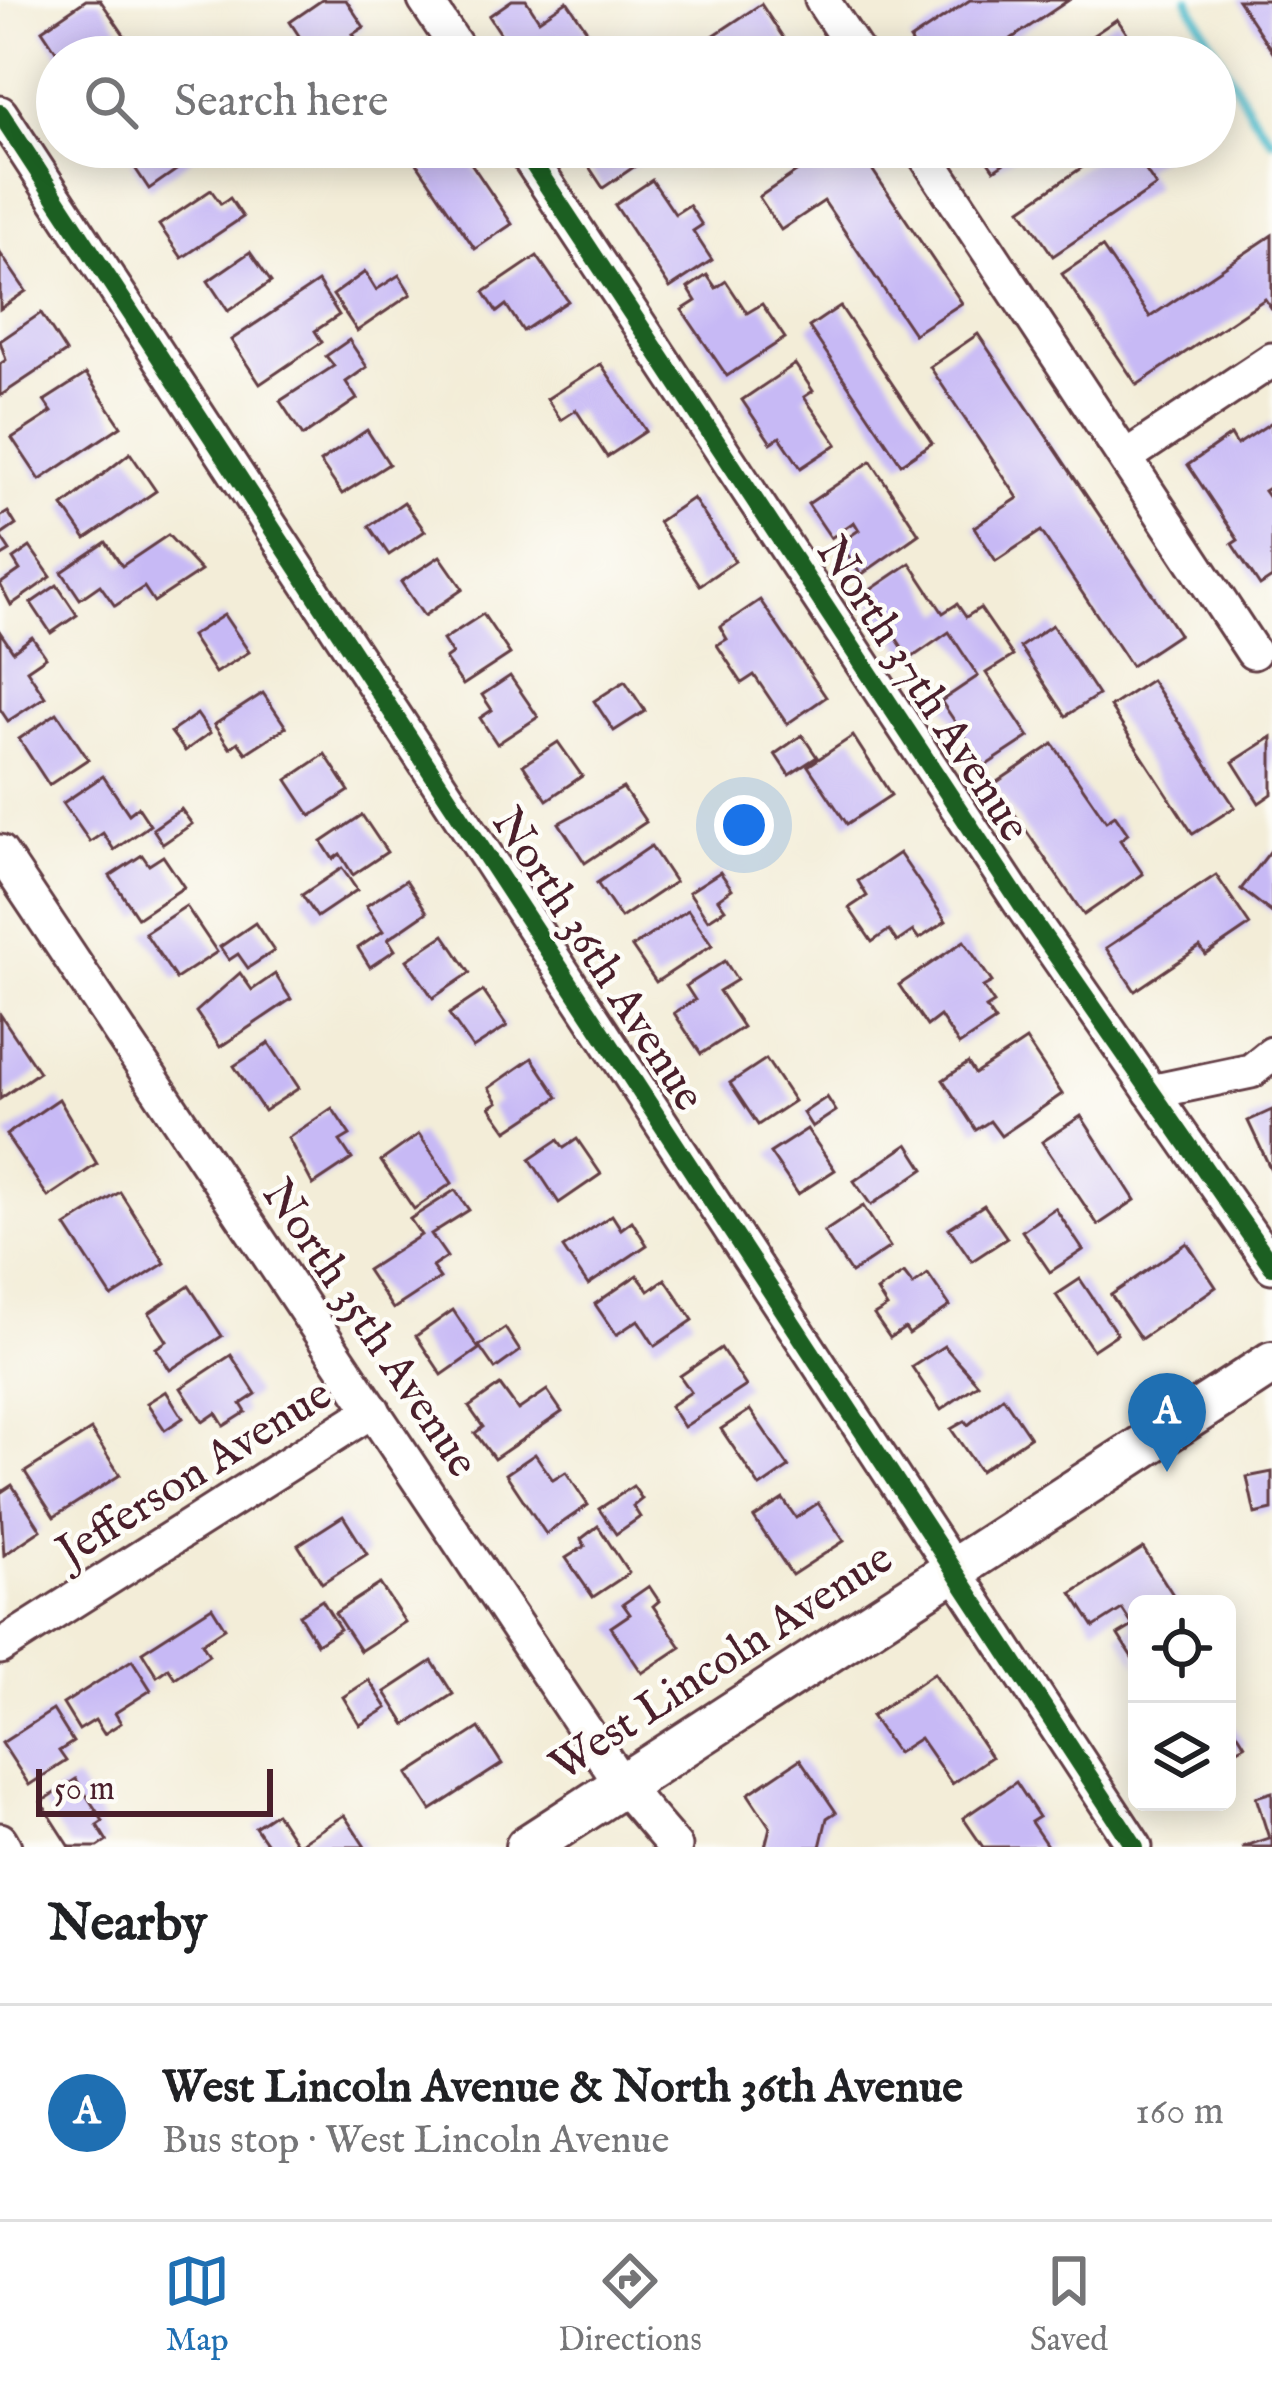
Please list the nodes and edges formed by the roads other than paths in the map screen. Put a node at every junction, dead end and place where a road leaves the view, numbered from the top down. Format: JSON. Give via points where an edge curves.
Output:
{"nodes":[{"id":1,"x":425,"y":0,"type":"edge"},
{"id":2,"x":822,"y":0,"type":"edge"},
{"id":3,"x":449,"y":36,"type":"edge"},
{"id":4,"x":846,"y":36,"type":"edge"},
{"id":5,"x":0,"y":113,"type":"edge"},
{"id":6,"x":36,"y":168,"type":"edge"},
{"id":7,"x":36,"y":168,"type":"edge"},
{"id":8,"x":536,"y":168,"type":"edge"},
{"id":9,"x":934,"y":168,"type":"edge"},
{"id":10,"x":1272,"y":360,"type":"edge"},
{"id":11,"x":1126,"y":457,"type":"junction"},
{"id":12,"x":1253,"y":652,"type":"dead end"},
{"id":13,"x":0,"y":853,"type":"edge"},
{"id":14,"x":1272,"y":1054,"type":"edge"},
{"id":15,"x":1151,"y":1091,"type":"junction"},
{"id":16,"x":1272,"y":1266,"type":"edge"},
{"id":17,"x":1272,"y":1363,"type":"edge"},
{"id":18,"x":373,"y":1410,"type":"junction"},
{"id":19,"x":954,"y":1569,"type":"junction"},
{"id":20,"x":0,"y":1647,"type":"edge"},
{"id":21,"x":622,"y":1785,"type":"junction"},
{"id":22,"x":527,"y":1847,"type":"edge"},
{"id":23,"x":675,"y":1847,"type":"edge"},
{"id":24,"x":1135,"y":1847,"type":"edge"}],
"edges":[{"from":1,"to":3,"type":"street"},
{"from":2,"to":4,"type":"street"},
{"from":5,"to":6,"type":"street","name":"North 36th Avenue"},
{"from":7,"to":19,"type":"street","name":"North 36th Avenue"},
{"from":8,"to":15,"type":"street","name":"North 37th Avenue"},
{"from":9,"to":11,"type":"street"},
{"from":10,"to":11,"type":"street"},
{"from":11,"to":12,"type":"street"},
{"from":13,"to":18,"type":"street","name":"North 35th Avenue"},
{"from":14,"to":15,"type":"street","via":[[1251,1071]]},
{"from":15,"to":16,"type":"street","name":"North 37th Avenue"},
{"from":17,"to":19,"type":"street","name":"West Lincoln Avenue"},
{"from":18,"to":20,"type":"street","name":"Jefferson Avenue"},
{"from":18,"to":21,"type":"street","name":"North 35th Avenue"},
{"from":19,"to":21,"type":"street","name":"West Lincoln Avenue"},
{"from":19,"to":24,"type":"street","name":"North 36th Avenue"},
{"from":21,"to":22,"type":"street","name":"West Lincoln Avenue"},
{"from":21,"to":23,"type":"street","name":"North 35th Avenue"}]}
